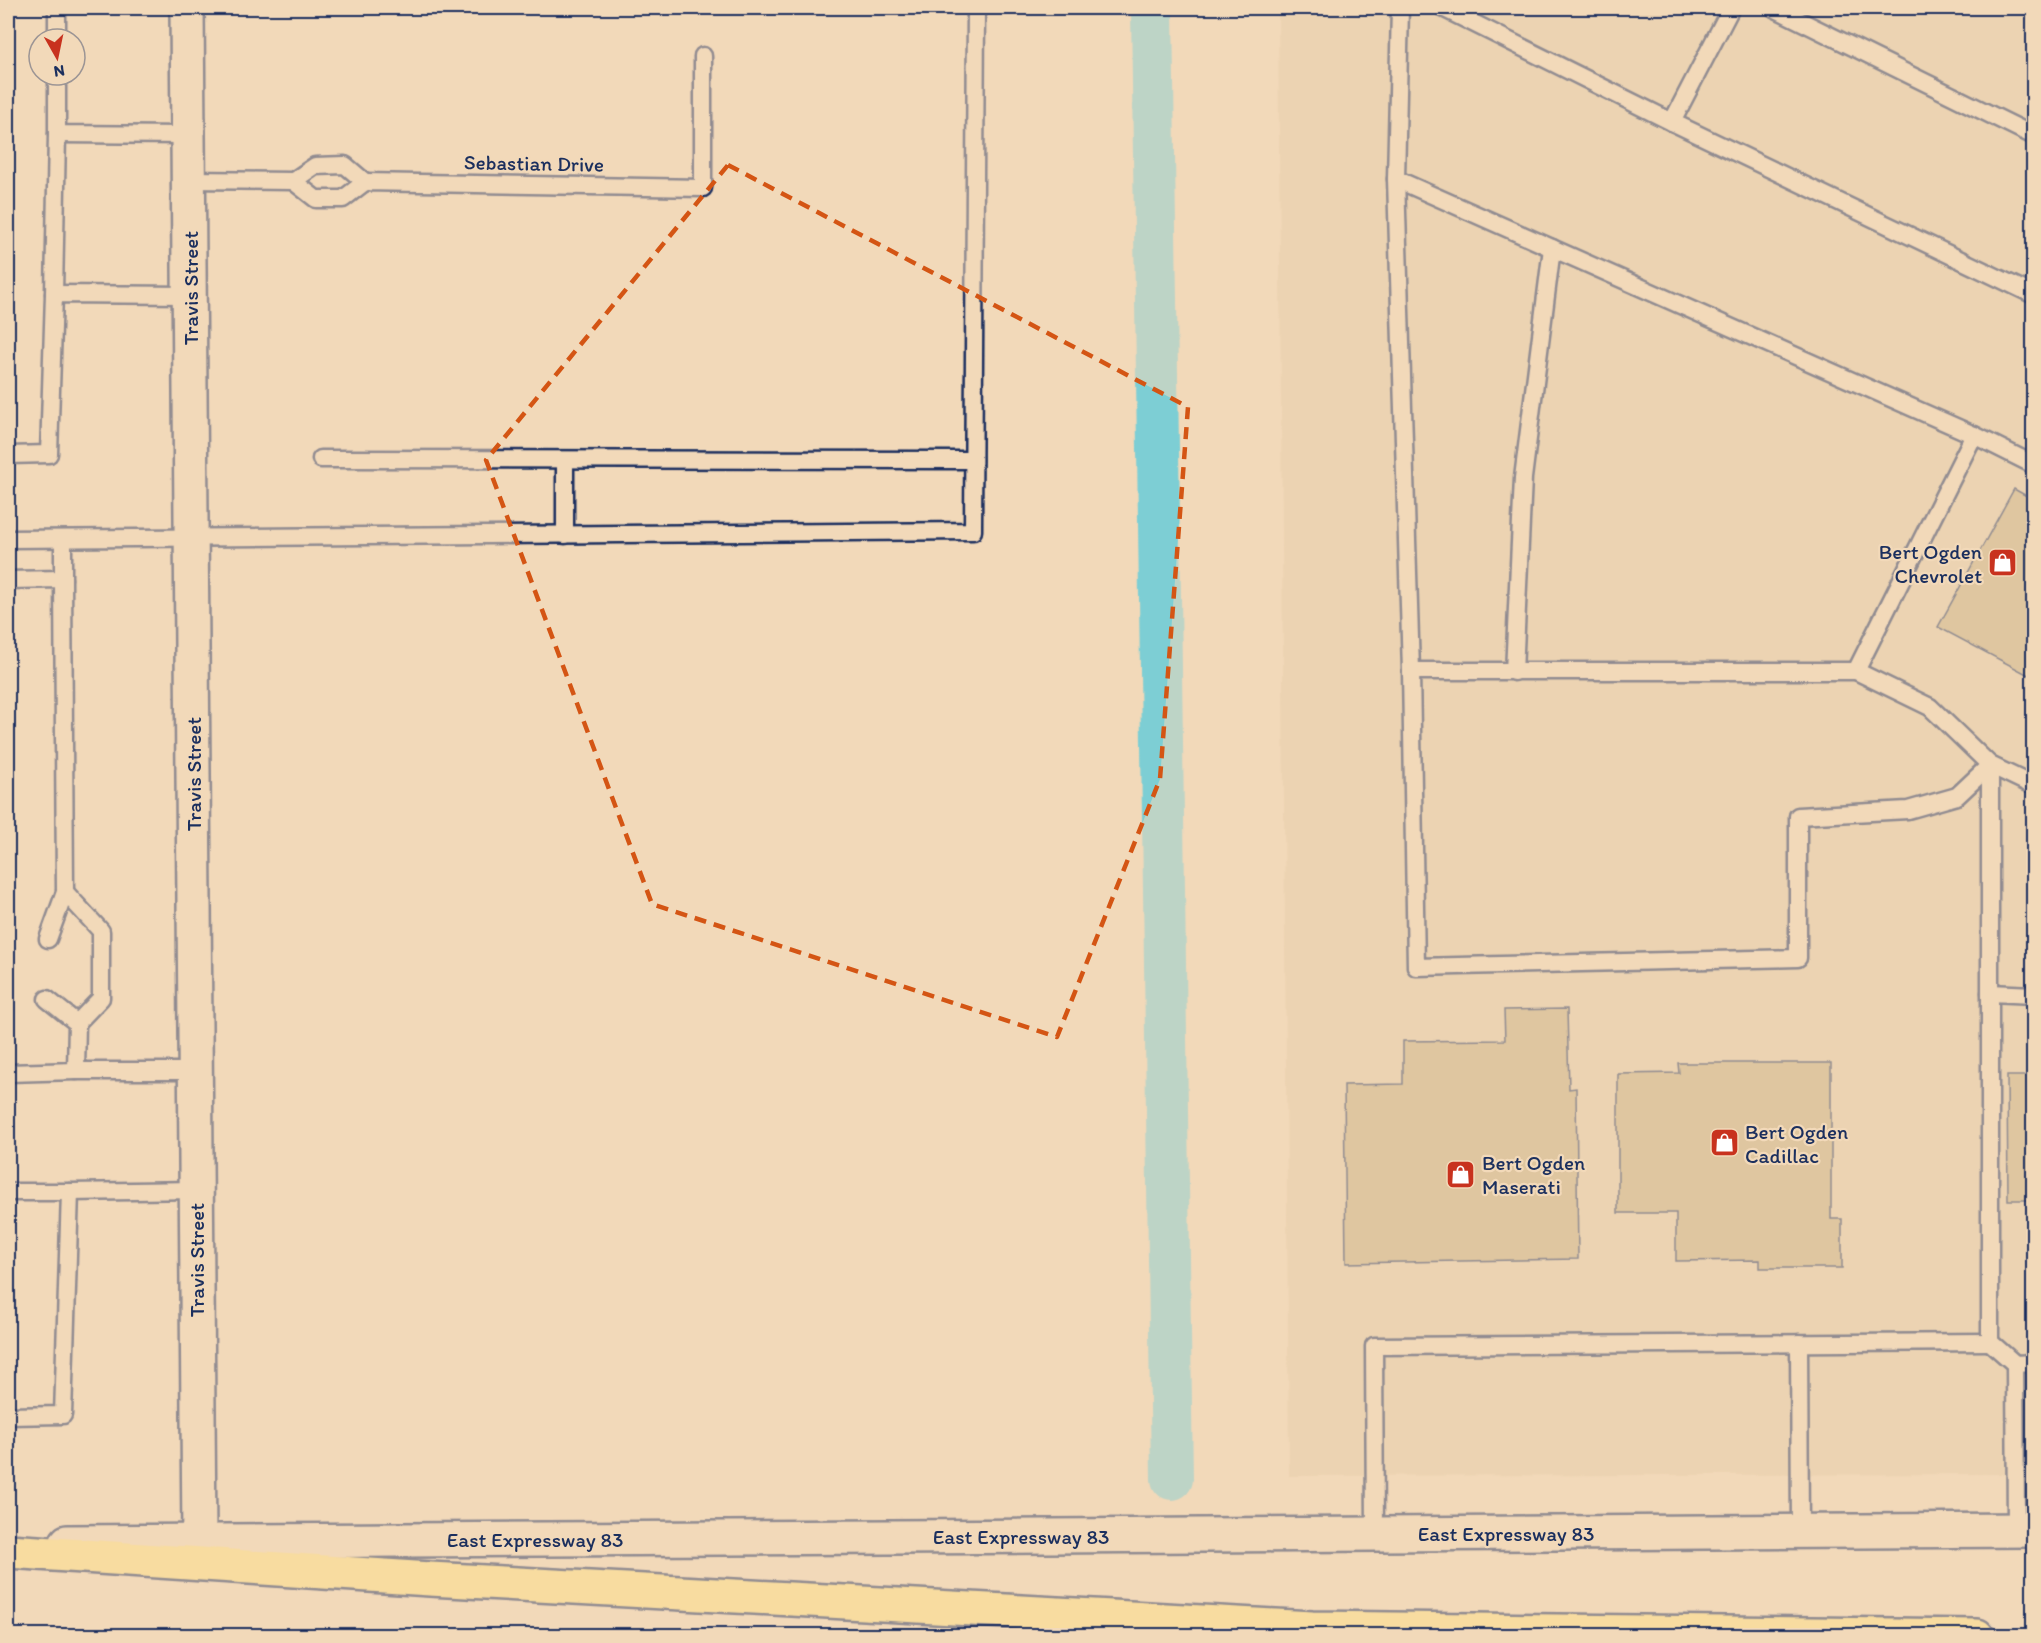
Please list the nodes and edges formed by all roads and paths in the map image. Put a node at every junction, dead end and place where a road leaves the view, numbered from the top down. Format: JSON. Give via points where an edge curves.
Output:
{"nodes":[{"id":1,"x":57,"y":8,"type":"edge"},
{"id":2,"x":187,"y":8,"type":"edge"},
{"id":3,"x":976,"y":8,"type":"edge"},
{"id":4,"x":1400,"y":8,"type":"edge"},
{"id":5,"x":1443,"y":8,"type":"edge"},
{"id":6,"x":1731,"y":8,"type":"edge"},
{"id":7,"x":1774,"y":8,"type":"edge"},
{"id":8,"x":57,"y":27,"type":"edge"},
{"id":9,"x":703,"y":56,"type":"dead end"},
{"id":10,"x":57,"y":87,"type":"edge"},
{"id":11,"x":1672,"y":122,"type":"junction"},
{"id":12,"x":57,"y":134,"type":"junction"},
{"id":13,"x":188,"y":135,"type":"junction"},
{"id":14,"x":2034,"y":136,"type":"edge"},
{"id":15,"x":1396,"y":179,"type":"junction"},
{"id":16,"x":189,"y":180,"type":"junction"},
{"id":17,"x":293,"y":181,"type":"junction"},
{"id":18,"x":365,"y":182,"type":"junction"},
{"id":19,"x":1552,"y":248,"type":"junction"},
{"id":20,"x":54,"y":294,"type":"junction"},
{"id":21,"x":190,"y":295,"type":"junction"},
{"id":22,"x":2034,"y":295,"type":"edge"},
{"id":23,"x":1974,"y":435,"type":"junction"},
{"id":24,"x":8,"y":455,"type":"edge"},
{"id":25,"x":321,"y":459,"type":"dead end"},
{"id":26,"x":565,"y":460,"type":"junction"},
{"id":27,"x":973,"y":460,"type":"junction"},
{"id":28,"x":2034,"y":465,"type":"edge"},
{"id":29,"x":565,"y":536,"type":"junction"},
{"id":30,"x":8,"y":539,"type":"edge"},
{"id":31,"x":63,"y":539,"type":"junction"},
{"id":32,"x":191,"y":539,"type":"junction"},
{"id":33,"x":63,"y":579,"type":"junction"},
{"id":34,"x":8,"y":580,"type":"edge"},
{"id":35,"x":1411,"y":671,"type":"junction"},
{"id":36,"x":1856,"y":671,"type":"junction"},
{"id":37,"x":1514,"y":672,"type":"junction"},
{"id":38,"x":1990,"y":765,"type":"junction"},
{"id":39,"x":2034,"y":786,"type":"edge"},
{"id":40,"x":65,"y":892,"type":"junction"},
{"id":41,"x":48,"y":939,"type":"dead end"},
{"id":42,"x":1990,"y":993,"type":"junction"},
{"id":43,"x":2034,"y":995,"type":"edge"},
{"id":44,"x":47,"y":999,"type":"dead end"},
{"id":45,"x":77,"y":1023,"type":"junction"},
{"id":46,"x":76,"y":1071,"type":"junction"},
{"id":47,"x":195,"y":1071,"type":"junction"},
{"id":48,"x":8,"y":1073,"type":"edge"},
{"id":49,"x":196,"y":1190,"type":"junction"},
{"id":50,"x":8,"y":1192,"type":"edge"},
{"id":51,"x":70,"y":1192,"type":"junction"},
{"id":52,"x":1990,"y":1341,"type":"junction"},
{"id":53,"x":1799,"y":1342,"type":"junction"},
{"id":54,"x":2034,"y":1363,"type":"edge"},
{"id":55,"x":2015,"y":1364,"type":"junction"},
{"id":56,"x":8,"y":1416,"type":"edge"},
{"id":57,"x":2025,"y":1530,"type":"edge"},
{"id":58,"x":1800,"y":1531,"type":"junction"},
{"id":59,"x":1375,"y":1534,"type":"junction"},
{"id":60,"x":199,"y":1541,"type":"junction"},
{"id":61,"x":8,"y":1542,"type":"edge"},
{"id":62,"x":8,"y":1551,"type":"edge"},
{"id":63,"x":1977,"y":1635,"type":"edge"}],
"edges":[{"from":1,"to":8,"type":"lane"},
{"from":2,"to":13,"type":"main road","name":"Travis Street"},
{"from":3,"to":27,"type":"lane"},
{"from":4,"to":15,"type":"lane"},
{"from":5,"to":11,"type":"lane"},
{"from":6,"to":11,"type":"lane"},
{"from":7,"to":14,"type":"lane"},
{"from":9,"to":18,"type":"lane","name":"Sebastian Drive","via":[[703,188]]},
{"from":10,"to":12,"type":"lane"},
{"from":11,"to":22,"type":"lane"},
{"from":12,"to":13,"type":"lane"},
{"from":12,"to":20,"type":"lane"},
{"from":13,"to":16,"type":"main road","name":"Travis Street"},
{"from":15,"to":19,"type":"lane"},
{"from":15,"to":35,"type":"lane"},
{"from":16,"to":17,"type":"lane"},
{"from":16,"to":21,"type":"main road","name":"Travis Street"},
{"from":17,"to":18,"type":"lane","via":[[315,166],[345,165]]},
{"from":17,"to":18,"type":"lane","via":[[316,199],[343,199]]},
{"from":19,"to":23,"type":"lane"},
{"from":19,"to":37,"type":"lane","via":[[1523,478]]},
{"from":20,"to":21,"type":"lane"},
{"from":20,"to":24,"type":"lane","via":[[49,454]]},
{"from":21,"to":32,"type":"main road","name":"Travis Street"},
{"from":23,"to":28,"type":"lane"},
{"from":23,"to":36,"type":"lane"},
{"from":25,"to":26,"type":"lane"},
{"from":26,"to":27,"type":"lane"},
{"from":26,"to":29,"type":"lane"},
{"from":27,"to":29,"type":"lane","via":[[973,531]]},
{"from":29,"to":32,"type":"lane"},
{"from":30,"to":31,"type":"lane"},
{"from":31,"to":32,"type":"lane"},
{"from":31,"to":33,"type":"lane"},
{"from":32,"to":47,"type":"main road","name":"Travis Street"},
{"from":33,"to":34,"type":"lane"},
{"from":33,"to":40,"type":"lane"},
{"from":35,"to":37,"type":"lane"},
{"from":35,"to":38,"type":"lane","via":[[1416,967],[1798,958],[1798,816],[1908,810],[1957,796]]},
{"from":36,"to":37,"type":"lane"},
{"from":36,"to":38,"type":"lane","via":[[1930,707]]},
{"from":38,"to":39,"type":"lane"},
{"from":38,"to":42,"type":"lane"},
{"from":40,"to":41,"type":"lane"},
{"from":40,"to":45,"type":"lane","via":[[101,931],[101,998]]},
{"from":42,"to":43,"type":"lane"},
{"from":42,"to":52,"type":"lane"},
{"from":44,"to":45,"type":"lane"},
{"from":45,"to":46,"type":"lane"},
{"from":46,"to":47,"type":"lane"},
{"from":46,"to":48,"type":"lane"},
{"from":47,"to":49,"type":"main road","name":"Travis Street"},
{"from":49,"to":51,"type":"lane"},
{"from":49,"to":60,"type":"main road","name":"Travis Street"},
{"from":50,"to":51,"type":"lane"},
{"from":51,"to":56,"type":"lane","via":[[63,1415]]},
{"from":52,"to":53,"type":"lane"},
{"from":52,"to":55,"type":"lane"},
{"from":53,"to":58,"type":"lane"},
{"from":53,"to":59,"type":"lane","via":[[1374,1346]]},
{"from":54,"to":55,"type":"lane"},
{"from":55,"to":57,"type":"lane"},
{"from":57,"to":58,"type":"main road","name":"East Expressway 83"},
{"from":58,"to":59,"type":"main road","name":"East Expressway 83"},
{"from":59,"to":60,"type":"main road","name":"East Expressway 83"},
{"from":60,"to":61,"type":"main road","name":"East Expressway 83"},
{"from":62,"to":63,"type":"highway","via":[[430,1579],[1312,1628]]}]}
